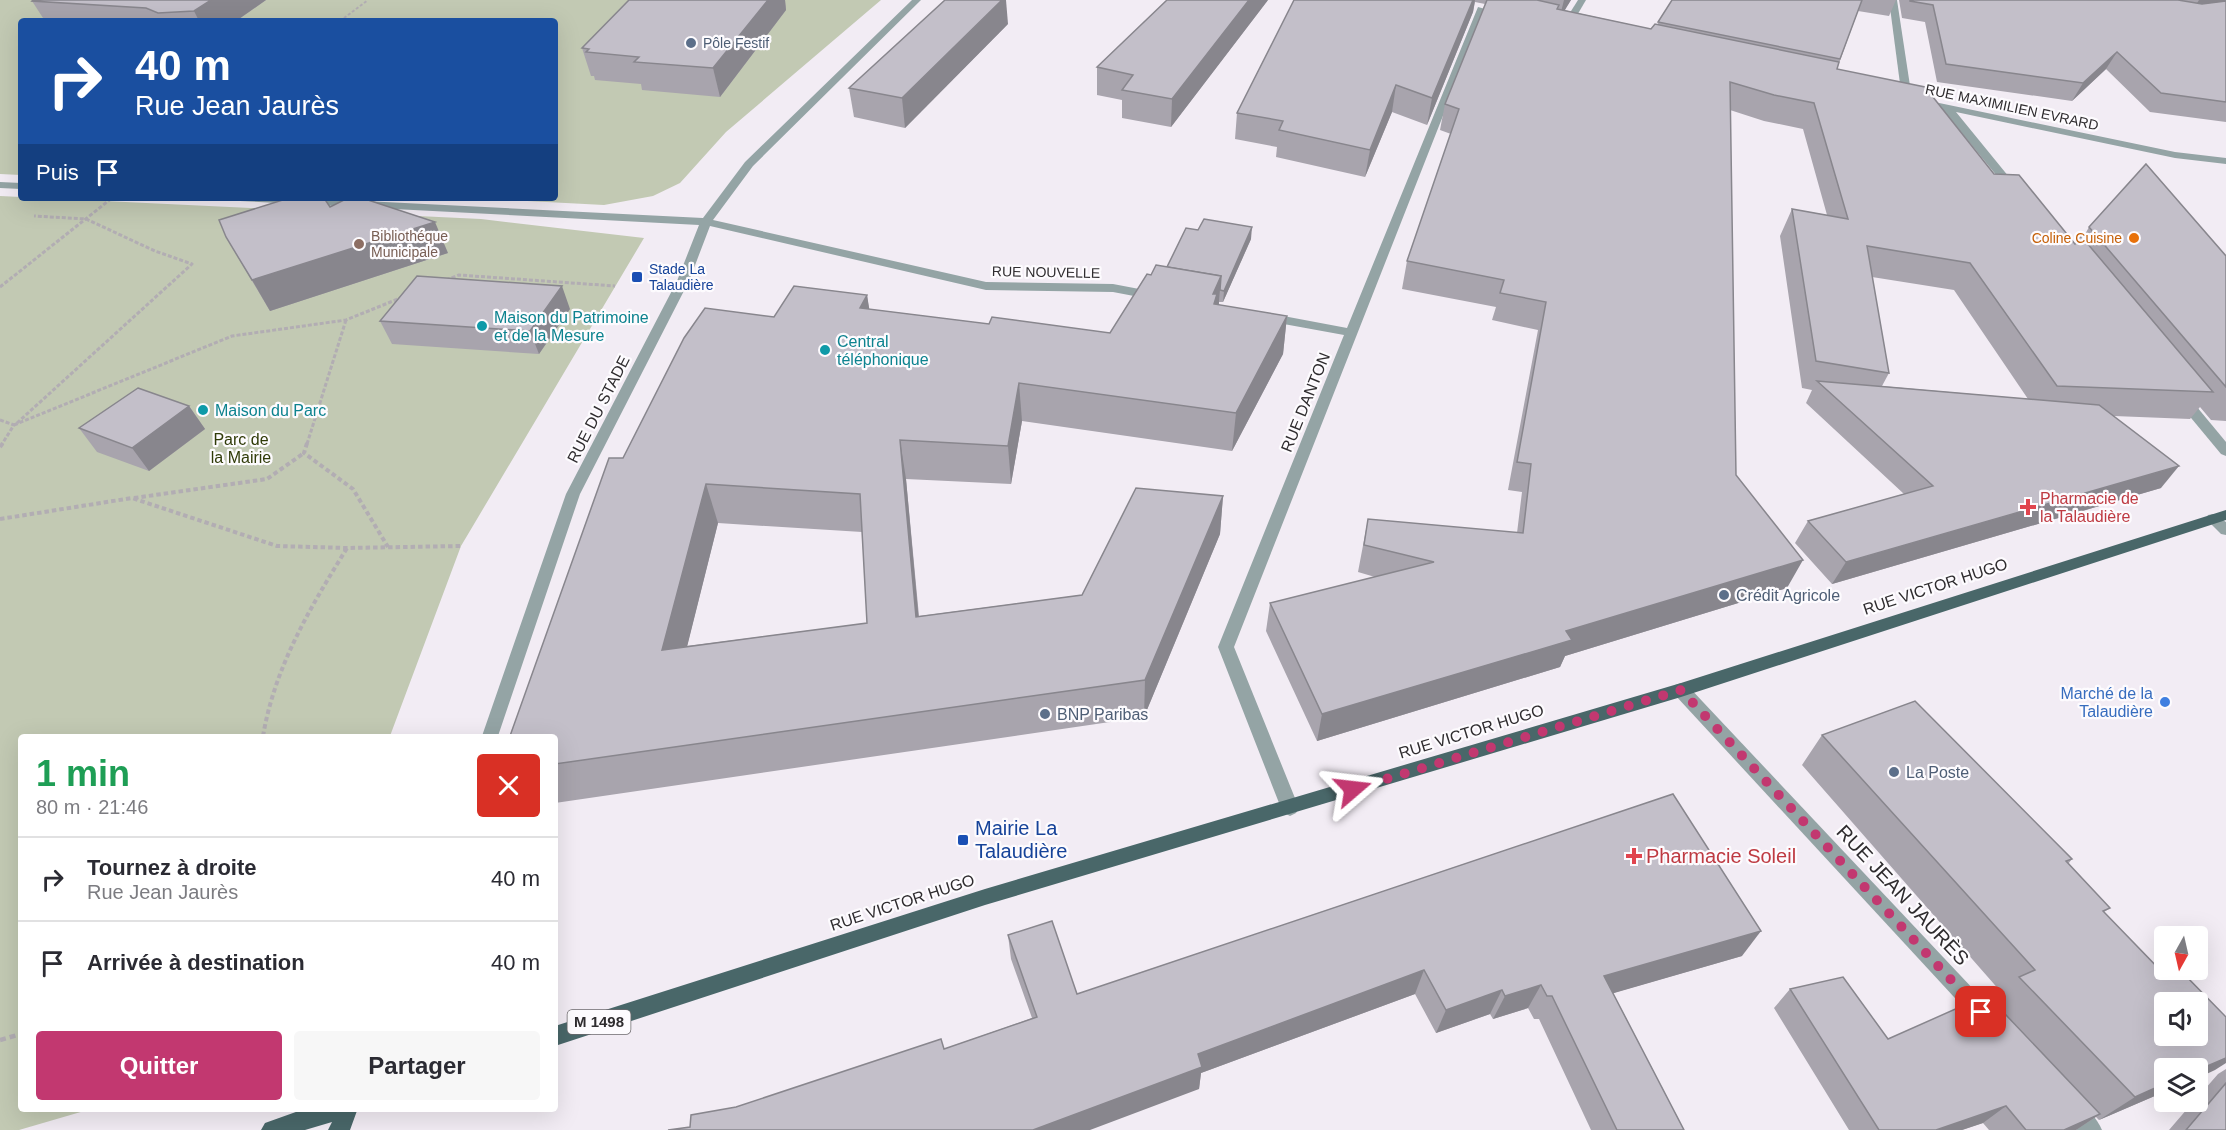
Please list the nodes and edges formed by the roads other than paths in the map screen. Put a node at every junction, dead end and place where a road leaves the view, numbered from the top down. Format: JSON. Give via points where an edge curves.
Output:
{"nodes":[{"id":1,"x":917,"y":0,"type":"edge"},
{"id":2,"x":1582,"y":0,"type":"edge"},
{"id":3,"x":1893,"y":0,"type":"edge"},
{"id":4,"x":1481,"y":9,"type":"edge"},
{"id":5,"x":1556,"y":25,"type":"edge"},
{"id":6,"x":1566,"y":27,"type":"junction"},
{"id":7,"x":1578,"y":30,"type":"edge"},
{"id":8,"x":1896,"y":97,"type":"edge"},
{"id":9,"x":1907,"y":99,"type":"junction"},
{"id":10,"x":1947,"y":108,"type":"junction"},
{"id":11,"x":2226,"y":161,"type":"edge"},
{"id":12,"x":0,"y":185,"type":"edge"},
{"id":13,"x":18,"y":186,"type":"edge"},
{"id":14,"x":2022,"y":200,"type":"edge"},
{"id":15,"x":298,"y":201,"type":"edge"},
{"id":16,"x":706,"y":222,"type":"junction"},
{"id":17,"x":1170,"y":299,"type":"edge"},
{"id":18,"x":1250,"y":314,"type":"edge"},
{"id":19,"x":1352,"y":333,"type":"junction"},
{"id":20,"x":2173,"y":386,"type":"edge"},
{"id":21,"x":2226,"y":451,"type":"edge"},
{"id":22,"x":2222,"y":522,"type":"edge"},
{"id":23,"x":1681,"y":690,"type":"junction"},
{"id":24,"x":491,"y":734,"type":"edge"},
{"id":25,"x":1290,"y":808,"type":"junction"},
{"id":26,"x":1995,"y":1026,"type":"edge"},
{"id":27,"x":558,"y":1035,"type":"edge"},
{"id":28,"x":2059,"y":1095,"type":"edge"},
{"id":29,"x":329,"y":1112,"type":"edge"},
{"id":30,"x":346,"y":1112,"type":"edge"},
{"id":31,"x":272,"y":1130,"type":"edge"},
{"id":32,"x":339,"y":1130,"type":"edge"},
{"id":33,"x":2091,"y":1130,"type":"edge"}],
"edges":[{"from":1,"to":16,"type":"street","name":"RUE DU STADE","via":[[749,164]]},
{"from":2,"to":6,"type":"street"},
{"from":3,"to":9,"type":"street"},
{"from":4,"to":19,"type":"street","name":"RUE DANTON"},
{"from":5,"to":6,"type":"street"},
{"from":6,"to":7,"type":"street"},
{"from":8,"to":9,"type":"street","name":"RUE MAXIMILIEN EVRARD"},
{"from":9,"to":10,"type":"street","name":"RUE MAXIMILIEN EVRARD"},
{"from":10,"to":11,"type":"street","name":"RUE MAXIMILIEN EVRARD","via":[[2175,155]]},
{"from":10,"to":14,"type":"street"},
{"from":12,"to":13,"type":"street"},
{"from":15,"to":16,"type":"street","name":"RUE NOUVELLE"},
{"from":16,"to":17,"type":"street","name":"RUE NOUVELLE","via":[[986,286],[1113,288]]},
{"from":16,"to":24,"type":"street","name":"RUE DU STADE","via":[[683,281],[573,494]]},
{"from":18,"to":19,"type":"street"},
{"from":19,"to":25,"type":"street","name":"RUE DANTON","via":[[1226,647]]},
{"from":20,"to":21,"type":"street"},
{"from":22,"to":23,"type":"main road","name":"RUE VICTOR HUGO","number":"M 1498"},
{"from":23,"to":25,"type":"main road","name":"RUE VICTOR HUGO","number":"M 1498"},
{"from":23,"to":26,"type":"street","name":"RUE JEAN JAURÈS"},
{"from":25,"to":27,"type":"main road","name":"RUE VICTOR HUGO","number":"M 1498","via":[[984,897]]},
{"from":28,"to":33,"type":"street"},
{"from":29,"to":31,"type":"main road"},
{"from":30,"to":32,"type":"main road"}]}
